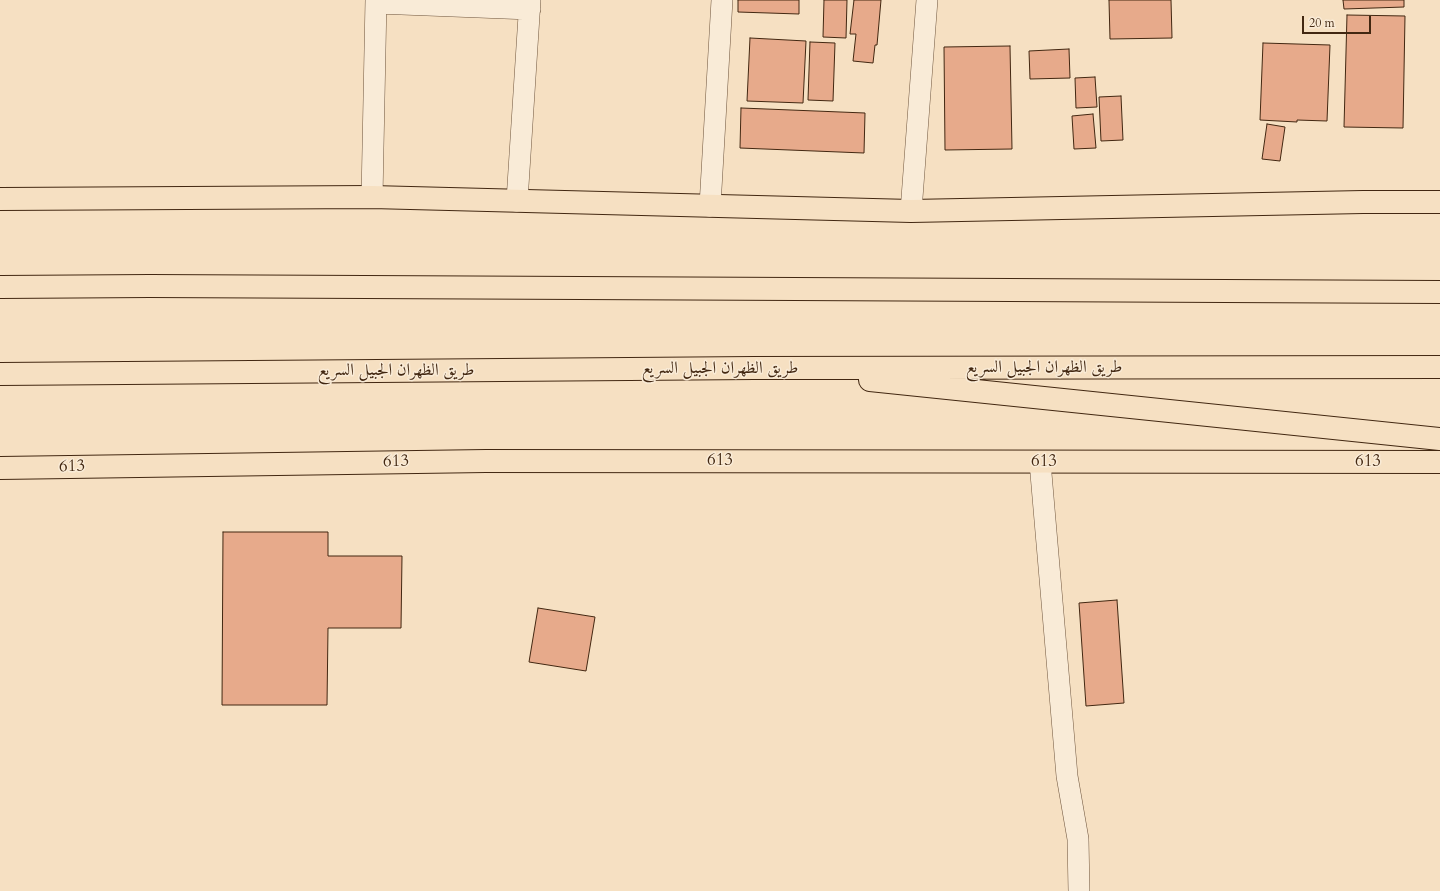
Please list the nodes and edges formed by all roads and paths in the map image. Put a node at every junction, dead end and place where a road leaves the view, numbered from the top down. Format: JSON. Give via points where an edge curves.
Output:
{"nodes":[{"id":1,"x":722,"y":0,"type":"edge"},
{"id":2,"x":927,"y":0,"type":"edge"},
{"id":3,"x":376,"y":2,"type":"edge"},
{"id":4,"x":530,"y":5,"type":"edge"},
{"id":5,"x":372,"y":197,"type":"junction"},
{"id":6,"x":0,"y":199,"type":"edge"},
{"id":7,"x":517,"y":201,"type":"junction"},
{"id":8,"x":1440,"y":202,"type":"edge"},
{"id":9,"x":710,"y":206,"type":"junction"},
{"id":10,"x":911,"y":210,"type":"junction"},
{"id":11,"x":0,"y":278,"type":"edge"},
{"id":12,"x":150,"y":286,"type":"junction"},
{"id":13,"x":0,"y":287,"type":"edge"},
{"id":14,"x":1440,"y":292,"type":"edge"},
{"id":15,"x":1440,"y":367,"type":"edge"},
{"id":16,"x":754,"y":368,"type":"junction"},
{"id":17,"x":0,"y":374,"type":"edge"},
{"id":18,"x":1440,"y":439,"type":"edge"},
{"id":19,"x":1040,"y":462,"type":"junction"},
{"id":20,"x":1440,"y":462,"type":"edge"},
{"id":21,"x":0,"y":468,"type":"edge"},
{"id":22,"x":1079,"y":891,"type":"edge"}],
"edges":[{"from":1,"to":9,"type":"street"},
{"from":2,"to":10,"type":"street"},
{"from":3,"to":4,"type":"street"},
{"from":3,"to":5,"type":"street"},
{"from":4,"to":7,"type":"street"},
{"from":5,"to":6,"type":"main road"},
{"from":5,"to":7,"type":"main road"},
{"from":7,"to":9,"type":"main road"},
{"from":8,"to":10,"type":"main road"},
{"from":9,"to":10,"type":"main road"},
{"from":11,"to":12,"type":"main road"},
{"from":12,"to":13,"type":"main road"},
{"from":12,"to":14,"type":"main road"},
{"from":15,"to":16,"type":"main road","name":"طريق الظهران الجبيل السريع"},
{"from":16,"to":17,"type":"main road","name":"طريق الظهران الجبيل السريع"},
{"from":16,"to":18,"type":"main road"},
{"from":19,"to":20,"type":"main road","name":"613"},
{"from":19,"to":21,"type":"main road","name":"613","via":[[486,461]]},
{"from":19,"to":22,"type":"street","via":[[1067,776],[1078,839]]}]}
